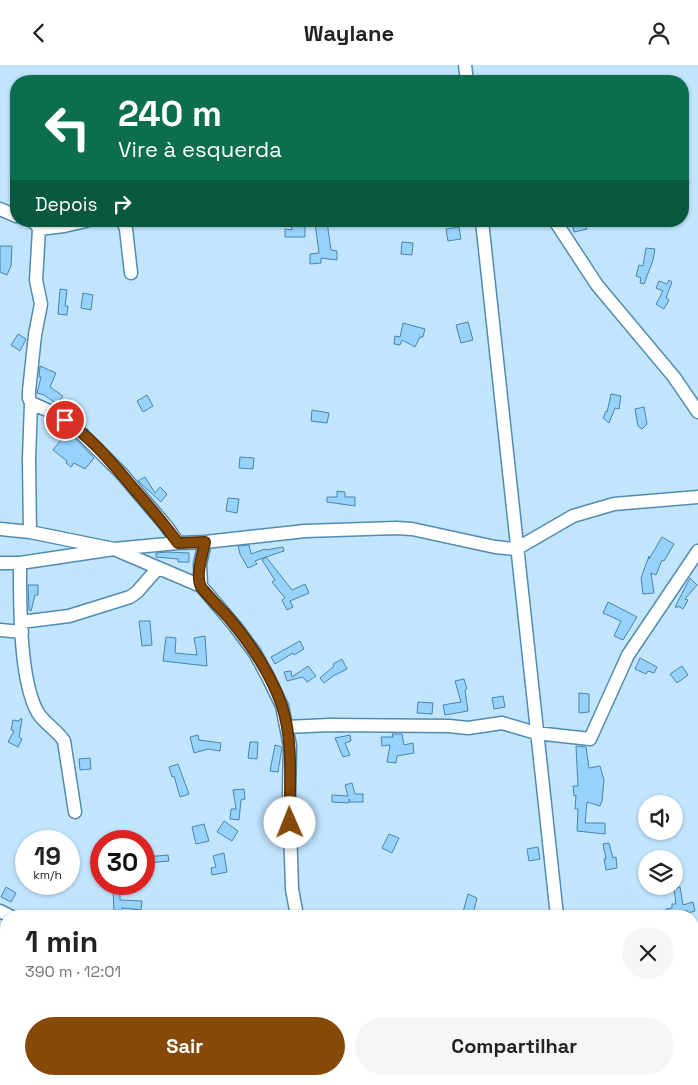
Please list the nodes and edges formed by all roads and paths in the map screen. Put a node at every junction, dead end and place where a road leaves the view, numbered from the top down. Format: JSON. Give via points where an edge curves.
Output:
{"nodes":[{"id":1,"x":35,"y":227,"type":"edge"},
{"id":2,"x":125,"y":227,"type":"edge"},
{"id":3,"x":483,"y":227,"type":"edge"},
{"id":4,"x":559,"y":227,"type":"edge"},
{"id":5,"x":131,"y":273,"type":"dead end"},
{"id":6,"x":31,"y":403,"type":"junction"},
{"id":7,"x":698,"y":412,"type":"edge"},
{"id":8,"x":698,"y":497,"type":"edge"},
{"id":9,"x":0,"y":529,"type":"edge"},
{"id":10,"x":30,"y":532,"type":"junction"},
{"id":11,"x":205,"y":542,"type":"junction"},
{"id":12,"x":178,"y":543,"type":"junction"},
{"id":13,"x":114,"y":549,"type":"junction"},
{"id":14,"x":516,"y":549,"type":"junction"},
{"id":15,"x":698,"y":551,"type":"edge"},
{"id":16,"x":0,"y":563,"type":"edge"},
{"id":17,"x":20,"y":563,"type":"junction"},
{"id":18,"x":158,"y":568,"type":"junction"},
{"id":19,"x":201,"y":586,"type":"junction"},
{"id":20,"x":21,"y":627,"type":"junction"},
{"id":21,"x":0,"y":630,"type":"edge"},
{"id":22,"x":286,"y":727,"type":"junction"},
{"id":23,"x":536,"y":733,"type":"junction"},
{"id":24,"x":75,"y":812,"type":"dead end"},
{"id":25,"x":297,"y":910,"type":"edge"},
{"id":26,"x":556,"y":910,"type":"edge"}],
"edges":[{"from":1,"to":6,"type":"street","via":[[36,280],[41,304],[29,391]]},
{"from":2,"to":5,"type":"street"},
{"from":3,"to":14,"type":"street"},
{"from":4,"to":7,"type":"street","via":[[597,285],[674,377]]},
{"from":6,"to":10,"type":"street","via":[[28,459]]},
{"from":6,"to":12,"type":"street","via":[[76,428],[122,474]]},
{"from":8,"to":14,"type":"street","via":[[614,504],[572,515]]},
{"from":9,"to":10,"type":"street"},
{"from":10,"to":13,"type":"street"},
{"from":11,"to":12,"type":"street"},
{"from":11,"to":14,"type":"street","via":[[305,531],[396,528]]},
{"from":11,"to":19,"type":"street","via":[[200,564]]},
{"from":12,"to":13,"type":"street"},
{"from":13,"to":17,"type":"street"},
{"from":13,"to":18,"type":"street"},
{"from":14,"to":23,"type":"street"},
{"from":15,"to":23,"type":"street","via":[[628,655],[592,737],[588,740]]},
{"from":16,"to":17,"type":"street"},
{"from":17,"to":20,"type":"street"},
{"from":18,"to":19,"type":"street"},
{"from":18,"to":20,"type":"street","via":[[130,597],[69,617]]},
{"from":19,"to":22,"type":"street","via":[[255,653],[282,706]]},
{"from":20,"to":21,"type":"street"},
{"from":20,"to":24,"type":"street","via":[[30,691],[38,713],[64,741]]},
{"from":22,"to":23,"type":"street","via":[[468,728],[502,723]]},
{"from":22,"to":25,"type":"street","via":[[290,745],[292,889]]},
{"from":23,"to":26,"type":"street"}]}
